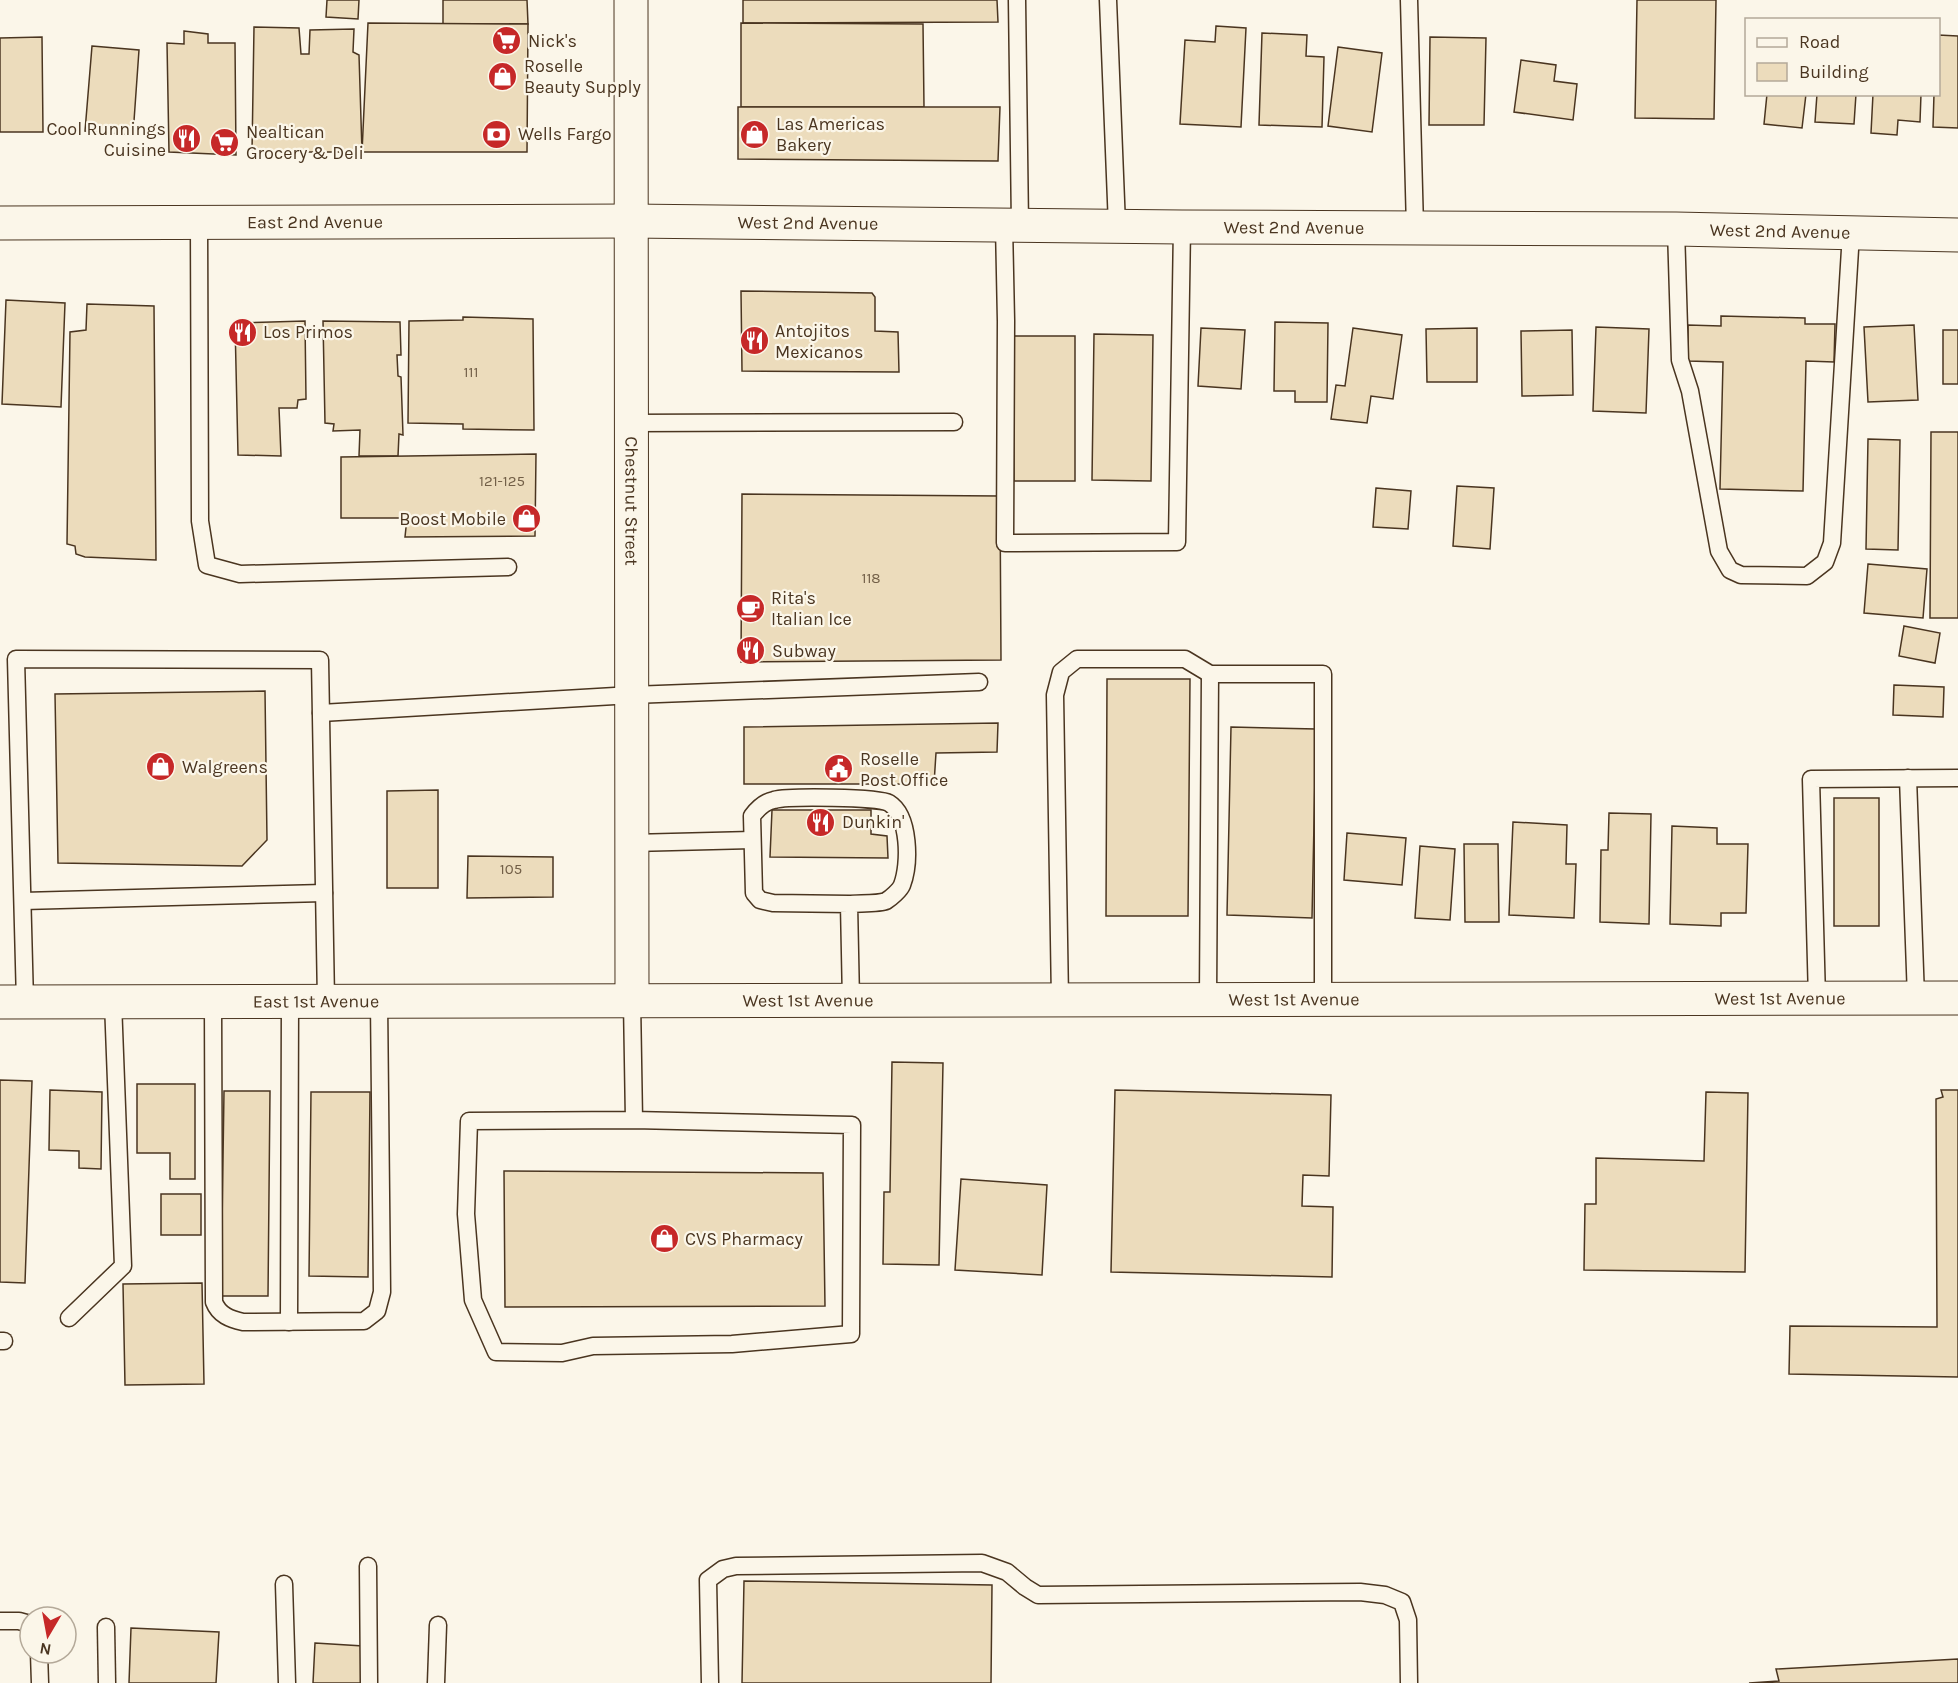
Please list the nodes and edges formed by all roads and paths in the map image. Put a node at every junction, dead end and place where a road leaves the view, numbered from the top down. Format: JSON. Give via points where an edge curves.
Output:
{"nodes":[{"id":1,"x":631,"y":0,"type":"edge"},
{"id":2,"x":1017,"y":0,"type":"edge"},
{"id":3,"x":1108,"y":0,"type":"edge"},
{"id":4,"x":1409,"y":0,"type":"edge"},
{"id":5,"x":630,"y":221,"type":"junction"},
{"id":6,"x":199,"y":222,"type":"junction"},
{"id":7,"x":0,"y":223,"type":"edge"},
{"id":8,"x":1012,"y":225,"type":"junction"},
{"id":9,"x":1117,"y":226,"type":"junction"},
{"id":10,"x":1182,"y":227,"type":"junction"},
{"id":11,"x":1415,"y":228,"type":"junction"},
{"id":12,"x":1676,"y":229,"type":"junction"},
{"id":13,"x":1851,"y":233,"type":"junction"},
{"id":14,"x":1958,"y":235,"type":"edge"},
{"id":15,"x":954,"y":422,"type":"dead end"},
{"id":16,"x":631,"y":423,"type":"junction"},
{"id":17,"x":508,"y":567,"type":"dead end"},
{"id":18,"x":1210,"y":674,"type":"junction"},
{"id":19,"x":980,"y":682,"type":"dead end"},
{"id":20,"x":632,"y":695,"type":"junction"},
{"id":21,"x":321,"y":713,"type":"junction"},
{"id":22,"x":1908,"y":778,"type":"junction"},
{"id":23,"x":1958,"y":778,"type":"edge"},
{"id":24,"x":752,"y":840,"type":"junction"},
{"id":25,"x":632,"y":843,"type":"junction"},
{"id":26,"x":324,"y":893,"type":"junction"},
{"id":27,"x":23,"y":901,"type":"junction"},
{"id":28,"x":849,"y":904,"type":"junction"},
{"id":29,"x":1916,"y":998,"type":"junction"},
{"id":30,"x":1958,"y":998,"type":"edge"},
{"id":31,"x":1817,"y":999,"type":"junction"},
{"id":32,"x":1060,"y":1000,"type":"junction"},
{"id":33,"x":1208,"y":1000,"type":"junction"},
{"id":34,"x":1323,"y":1000,"type":"junction"},
{"id":35,"x":326,"y":1001,"type":"junction"},
{"id":36,"x":379,"y":1001,"type":"junction"},
{"id":37,"x":851,"y":1001,"type":"junction"},
{"id":38,"x":13,"y":1002,"type":"edge"},
{"id":39,"x":113,"y":1002,"type":"junction"},
{"id":40,"x":213,"y":1002,"type":"junction"},
{"id":41,"x":290,"y":1002,"type":"junction"},
{"id":42,"x":632,"y":1002,"type":"junction"},
{"id":43,"x":634,"y":1120,"type":"junction"},
{"id":44,"x":69,"y":1318,"type":"dead end"},
{"id":45,"x":289,"y":1322,"type":"junction"},
{"id":46,"x":368,"y":1566,"type":"dead end"},
{"id":47,"x":284,"y":1584,"type":"dead end"},
{"id":48,"x":0,"y":1621,"type":"edge"},
{"id":49,"x":18,"y":1621,"type":"edge"},
{"id":50,"x":438,"y":1625,"type":"dead end"},
{"id":51,"x":106,"y":1627,"type":"dead end"},
{"id":52,"x":39,"y":1665,"type":"edge"},
{"id":53,"x":40,"y":1683,"type":"edge"},
{"id":54,"x":107,"y":1683,"type":"edge"},
{"id":55,"x":287,"y":1683,"type":"edge"},
{"id":56,"x":369,"y":1683,"type":"edge"},
{"id":57,"x":436,"y":1683,"type":"edge"},
{"id":58,"x":710,"y":1683,"type":"edge"},
{"id":59,"x":1409,"y":1683,"type":"edge"}],
"edges":[{"from":1,"to":5,"type":"street","name":"Chestnut Street"},
{"from":2,"to":8,"type":"lane"},
{"from":3,"to":9,"type":"lane"},
{"from":4,"to":11,"type":"lane"},
{"from":5,"to":6,"type":"street","name":"East 2nd Avenue"},
{"from":5,"to":8,"type":"street","name":"West 2nd Avenue"},
{"from":5,"to":16,"type":"street","name":"Chestnut Street"},
{"from":6,"to":7,"type":"street","name":"East 2nd Avenue"},
{"from":6,"to":17,"type":"lane","via":[[200,521],[207,565],[240,574]]},
{"from":8,"to":9,"type":"street","name":"West 2nd Avenue"},
{"from":8,"to":10,"type":"lane","via":[[1006,321],[1005,543],[1177,542]]},
{"from":9,"to":10,"type":"street","name":"West 2nd Avenue"},
{"from":10,"to":11,"type":"street","name":"West 2nd Avenue"},
{"from":11,"to":12,"type":"street","name":"West 2nd Avenue"},
{"from":12,"to":13,"type":"street","name":"West 2nd Avenue"},
{"from":12,"to":13,"type":"lane","via":[[1680,360],[1690,390],[1719,551],[1730,570],[1741,575],[1807,576],[1825,562],[1832,543]]},
{"from":13,"to":14,"type":"street","name":"West 2nd Avenue"},
{"from":15,"to":16,"type":"lane"},
{"from":16,"to":20,"type":"street","name":"Chestnut Street"},
{"from":18,"to":32,"type":"lane","via":[[1185,659],[1077,659],[1060,672],[1055,695]]},
{"from":18,"to":33,"type":"lane"},
{"from":18,"to":34,"type":"lane","via":[[1323,674]]},
{"from":19,"to":20,"type":"lane"},
{"from":20,"to":21,"type":"lane"},
{"from":20,"to":25,"type":"street","name":"Chestnut Street"},
{"from":21,"to":26,"type":"lane"},
{"from":21,"to":27,"type":"lane","via":[[320,660],[16,659]]},
{"from":22,"to":23,"type":"lane"},
{"from":22,"to":29,"type":"lane"},
{"from":22,"to":31,"type":"lane","via":[[1811,779]]},
{"from":24,"to":25,"type":"lane"},
{"from":24,"to":28,"type":"lane","via":[[754,893],[760,900]]},
{"from":24,"to":28,"type":"lane","via":[[752,816],[760,806],[774,800],[860,798],[887,802],[898,811],[906,829],[906,872],[901,888],[885,902]]},
{"from":25,"to":42,"type":"street","name":"Chestnut Street"},
{"from":26,"to":27,"type":"lane"},
{"from":26,"to":35,"type":"lane"},
{"from":27,"to":38,"type":"lane"},
{"from":28,"to":37,"type":"lane"},
{"from":29,"to":30,"type":"street","name":"West 1st Avenue"},
{"from":29,"to":31,"type":"street","name":"West 1st Avenue"},
{"from":31,"to":34,"type":"street","name":"West 1st Avenue"},
{"from":32,"to":33,"type":"street","name":"West 1st Avenue"},
{"from":32,"to":37,"type":"street","name":"West 1st Avenue"},
{"from":33,"to":34,"type":"street","name":"West 1st Avenue"},
{"from":35,"to":36,"type":"street","name":"East 1st Avenue"},
{"from":35,"to":41,"type":"street","name":"East 1st Avenue"},
{"from":36,"to":42,"type":"street","name":"East 1st Avenue"},
{"from":36,"to":45,"type":"lane","via":[[382,1292],[377,1311],[364,1321]]},
{"from":37,"to":42,"type":"street","name":"West 1st Avenue"},
{"from":38,"to":39,"type":"street","name":"East 1st Avenue"},
{"from":39,"to":40,"type":"street","name":"East 1st Avenue"},
{"from":39,"to":44,"type":"lane","via":[[123,1266]]},
{"from":40,"to":41,"type":"street","name":"East 1st Avenue"},
{"from":40,"to":45,"type":"lane","via":[[214,1302],[229,1318],[243,1322]]},
{"from":41,"to":45,"type":"lane"},
{"from":42,"to":43,"type":"lane"},
{"from":43,"to":43,"type":"lane","via":[[852,1125],[851,1335],[732,1344],[593,1346],[562,1353],[496,1352],[473,1300],[466,1214],[468,1121]]},
{"from":46,"to":56,"type":"lane"},
{"from":47,"to":55,"type":"lane"},
{"from":48,"to":49,"type":"lane"},
{"from":50,"to":57,"type":"lane"},
{"from":51,"to":54,"type":"lane"},
{"from":52,"to":53,"type":"lane"},
{"from":58,"to":59,"type":"lane","via":[[708,1581],[723,1569],[982,1563],[1007,1572],[1038,1594],[1385,1594],[1402,1602],[1407,1620]]}]}
